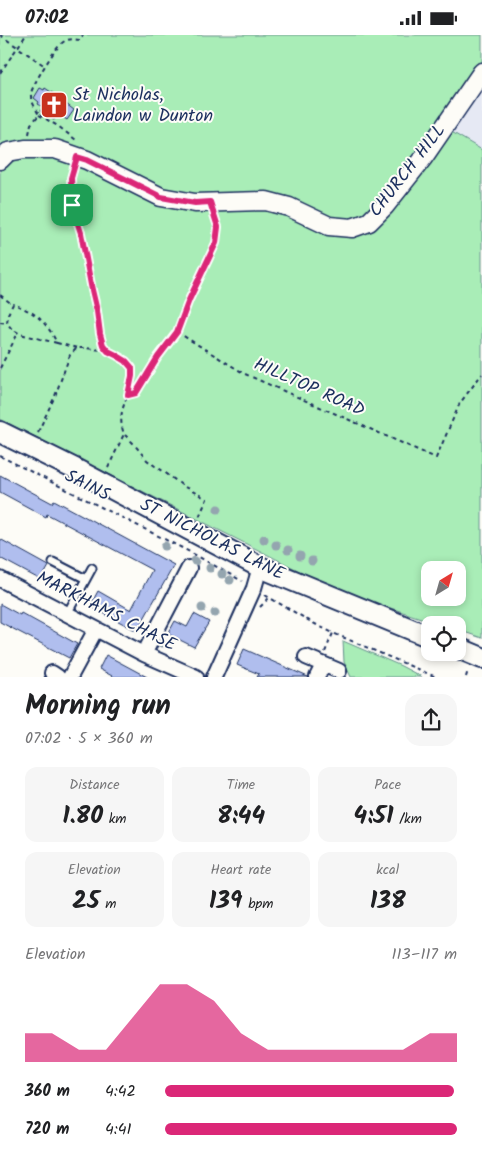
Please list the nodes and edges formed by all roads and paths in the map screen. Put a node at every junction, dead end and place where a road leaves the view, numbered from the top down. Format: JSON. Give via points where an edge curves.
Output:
{"nodes":[{"id":1,"x":0,"y":35,"type":"edge"},
{"id":2,"x":26,"y":35,"type":"edge"},
{"id":3,"x":83,"y":35,"type":"edge"},
{"id":4,"x":18,"y":47,"type":"junction"},
{"id":5,"x":45,"y":66,"type":"junction"},
{"id":6,"x":482,"y":72,"type":"edge"},
{"id":7,"x":0,"y":73,"type":"edge"},
{"id":8,"x":39,"y":115,"type":"junction"},
{"id":9,"x":25,"y":149,"type":"junction"},
{"id":10,"x":74,"y":155,"type":"junction"},
{"id":11,"x":0,"y":160,"type":"edge"},
{"id":12,"x":210,"y":202,"type":"junction"},
{"id":13,"x":0,"y":295,"type":"edge"},
{"id":14,"x":13,"y":304,"type":"junction"},
{"id":15,"x":0,"y":323,"type":"edge"},
{"id":16,"x":7,"y":323,"type":"junction"},
{"id":17,"x":177,"y":332,"type":"junction"},
{"id":18,"x":18,"y":333,"type":"junction"},
{"id":19,"x":57,"y":343,"type":"junction"},
{"id":20,"x":77,"y":348,"type":"junction"},
{"id":21,"x":108,"y":351,"type":"junction"},
{"id":22,"x":0,"y":368,"type":"edge"},
{"id":23,"x":482,"y":374,"type":"edge"},
{"id":24,"x":128,"y":395,"type":"junction"},
{"id":25,"x":0,"y":432,"type":"edge"},
{"id":26,"x":124,"y":434,"type":"junction"},
{"id":27,"x":30,"y":447,"type":"junction"},
{"id":28,"x":0,"y":456,"type":"edge"},
{"id":29,"x":100,"y":483,"type":"junction"},
{"id":30,"x":192,"y":531,"type":"junction"},
{"id":31,"x":54,"y":562,"type":"dead end"},
{"id":32,"x":260,"y":567,"type":"junction"},
{"id":33,"x":92,"y":568,"type":"dead end"},
{"id":34,"x":188,"y":568,"type":"dead end"},
{"id":35,"x":236,"y":577,"type":"dead end"},
{"id":36,"x":0,"y":579,"type":"edge"},
{"id":37,"x":86,"y":579,"type":"junction"},
{"id":38,"x":254,"y":588,"type":"junction"},
{"id":39,"x":66,"y":615,"type":"junction"},
{"id":40,"x":96,"y":629,"type":"junction"},
{"id":41,"x":333,"y":633,"type":"junction"},
{"id":42,"x":421,"y":633,"type":"edge"},
{"id":43,"x":466,"y":651,"type":"edge"},
{"id":44,"x":144,"y":654,"type":"junction"},
{"id":45,"x":306,"y":657,"type":"dead end"},
{"id":46,"x":482,"y":658,"type":"edge"},
{"id":47,"x":320,"y":668,"type":"edge"},
{"id":48,"x":340,"y":671,"type":"dead end"},
{"id":49,"x":70,"y":677,"type":"edge"},
{"id":50,"x":196,"y":677,"type":"edge"},
{"id":51,"x":214,"y":677,"type":"edge"},
{"id":52,"x":436,"y":677,"type":"edge"}],
"edges":[{"from":1,"to":4,"type":"path"},
{"from":2,"to":4,"type":"path"},
{"from":3,"to":5,"type":"path","via":[[80,40],[71,38],[61,43]]},
{"from":4,"to":5,"type":"path"},
{"from":4,"to":7,"type":"path"},
{"from":5,"to":8,"type":"path","via":[[31,93]]},
{"from":6,"to":12,"type":"street","name":"CHURCH HILL","via":[[423,158],[368,222],[352,229],[329,226],[289,207],[266,201]]},
{"from":8,"to":9,"type":"path","via":[[31,124]]},
{"from":8,"to":10,"type":"path","via":[[76,140]]},
{"from":9,"to":10,"type":"street","name":"CHURCH HILL","via":[[55,149]]},
{"from":9,"to":11,"type":"street","name":"CHURCH HILL","via":[[8,152]]},
{"from":10,"to":12,"type":"street","name":"CHURCH HILL","via":[[161,197],[195,203]]},
{"from":10,"to":21,"type":"path","via":[[72,205],[81,233],[100,334]]},
{"from":12,"to":17,"type":"path","via":[[218,227],[216,243]]},
{"from":13,"to":14,"type":"path"},
{"from":14,"to":16,"type":"path"},
{"from":14,"to":19,"type":"path","via":[[35,314]]},
{"from":15,"to":16,"type":"path"},
{"from":16,"to":18,"type":"path"},
{"from":17,"to":23,"type":"path","name":"HILLTOP ROAD","via":[[245,374],[436,459],[460,403]]},
{"from":17,"to":24,"type":"path","via":[[136,393]]},
{"from":18,"to":19,"type":"path"},
{"from":18,"to":22,"type":"path"},
{"from":19,"to":20,"type":"path"},
{"from":20,"to":21,"type":"path"},
{"from":20,"to":27,"type":"path","via":[[70,355],[52,404]]},
{"from":21,"to":24,"type":"path","via":[[132,368]]},
{"from":24,"to":26,"type":"path","via":[[121,414]]},
{"from":25,"to":27,"type":"main road","name":"ST NICHOLAS LANE"},
{"from":26,"to":29,"type":"path"},
{"from":26,"to":30,"type":"path","via":[[147,460],[207,499]]},
{"from":27,"to":29,"type":"main road","name":"ST NICHOLAS LANE"},
{"from":28,"to":35,"type":"path","name":"SAINS"},
{"from":29,"to":30,"type":"main road","name":"ST NICHOLAS LANE"},
{"from":30,"to":32,"type":"main road","name":"ST NICHOLAS LANE"},
{"from":31,"to":37,"type":"lane"},
{"from":32,"to":38,"type":"street"},
{"from":32,"to":42,"type":"main road","name":"ST NICHOLAS LANE"},
{"from":33,"to":37,"type":"lane"},
{"from":34,"to":44,"type":"street"},
{"from":36,"to":39,"type":"street","name":"MARKHAMS CHASE"},
{"from":37,"to":39,"type":"lane"},
{"from":38,"to":41,"type":"path"},
{"from":38,"to":51,"type":"street"},
{"from":39,"to":40,"type":"street","name":"MARKHAMS CHASE"},
{"from":40,"to":44,"type":"street","name":"MARKHAMS CHASE"},
{"from":40,"to":49,"type":"street"},
{"from":41,"to":47,"type":"path"},
{"from":41,"to":52,"type":"path"},
{"from":43,"to":46,"type":"main road"},
{"from":44,"to":50,"type":"street","name":"MARKHAMS CHASE"},
{"from":45,"to":47,"type":"street"},
{"from":47,"to":48,"type":"street"}]}
